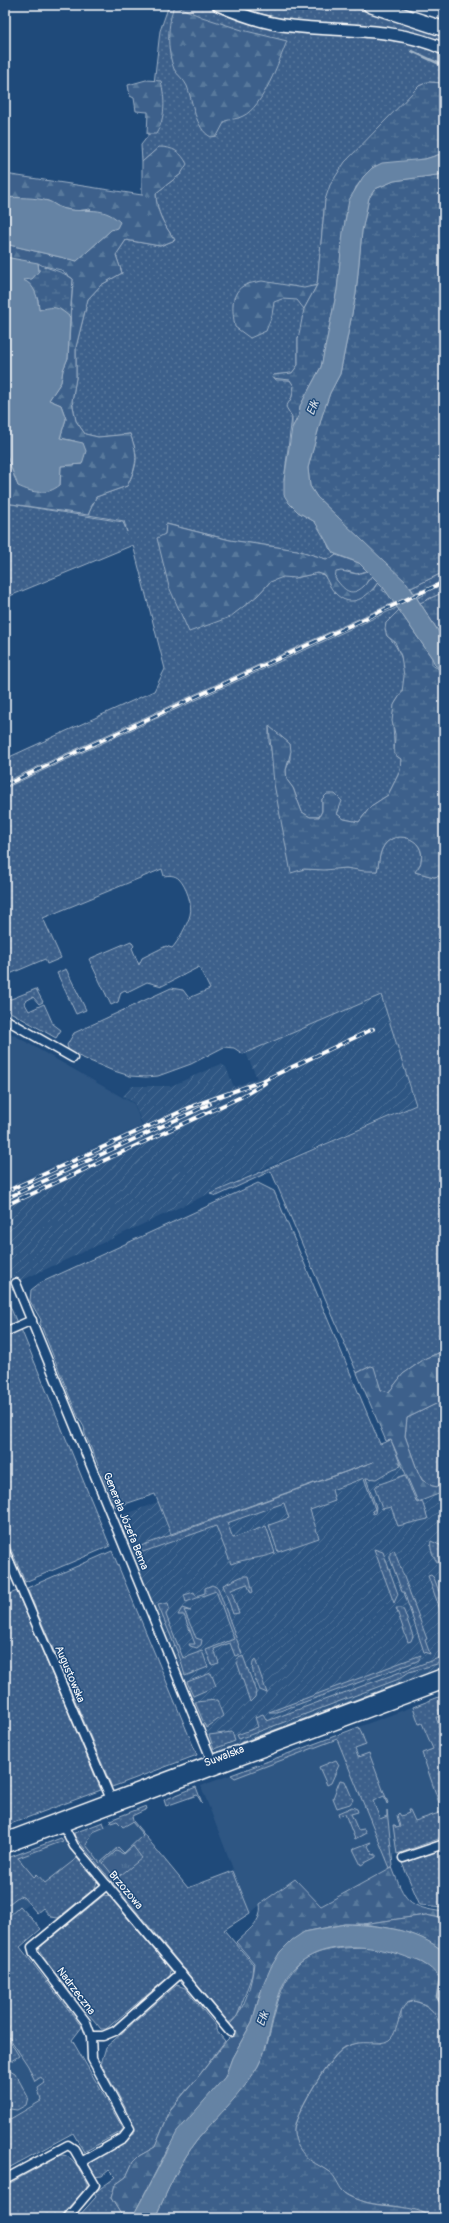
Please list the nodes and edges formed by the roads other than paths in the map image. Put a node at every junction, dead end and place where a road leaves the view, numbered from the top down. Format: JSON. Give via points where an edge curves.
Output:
{"nodes":[{"id":1,"x":218,"y":5,"type":"edge"},
{"id":2,"x":370,"y":5,"type":"edge"},
{"id":3,"x":444,"y":29,"type":"edge"},
{"id":4,"x":444,"y":50,"type":"edge"},
{"id":5,"x":5,"y":1019,"type":"edge"},
{"id":6,"x":73,"y":1058,"type":"dead end"},
{"id":7,"x":16,"y":1283,"type":"dead end"},
{"id":8,"x":32,"y":1320,"type":"junction"},
{"id":9,"x":5,"y":1332,"type":"edge"},
{"id":10,"x":5,"y":1550,"type":"edge"},
{"id":11,"x":444,"y":1674,"type":"edge"},
{"id":12,"x":444,"y":1683,"type":"edge"},
{"id":13,"x":214,"y":1765,"type":"junction"},
{"id":14,"x":113,"y":1803,"type":"junction"},
{"id":15,"x":61,"y":1822,"type":"junction"},
{"id":16,"x":5,"y":1839,"type":"edge"},
{"id":17,"x":444,"y":1844,"type":"edge"},
{"id":18,"x":5,"y":1847,"type":"edge"},
{"id":19,"x":403,"y":1858,"type":"dead end"},
{"id":20,"x":107,"y":1885,"type":"junction"},
{"id":21,"x":181,"y":1973,"type":"junction"},
{"id":22,"x":230,"y":2032,"type":"dead end"},
{"id":23,"x":91,"y":2036,"type":"junction"},
{"id":24,"x":81,"y":2162,"type":"junction"},
{"id":25,"x":5,"y":2179,"type":"edge"},
{"id":26,"x":67,"y":2218,"type":"edge"}],
"edges":[{"from":1,"to":4,"type":"street","via":[[270,23],[379,32],[401,36]]},
{"from":2,"to":3,"type":"highway"},
{"from":5,"to":6,"type":"street"},
{"from":7,"to":8,"type":"street","name":"Generała Józefa Bema"},
{"from":8,"to":9,"type":"street"},
{"from":8,"to":13,"type":"street","name":"Generała Józefa Bema"},
{"from":10,"to":14,"type":"street","name":"Augustowska"},
{"from":11,"to":13,"type":"street","name":"Suwalska"},
{"from":12,"to":13,"type":"street","name":"Suwalska"},
{"from":13,"to":14,"type":"street","name":"Suwalska"},
{"from":14,"to":15,"type":"street","name":"Suwalska"},
{"from":15,"to":16,"type":"street","name":"Suwalska"},
{"from":15,"to":18,"type":"street","name":"Suwalska"},
{"from":15,"to":20,"type":"street","name":"Brzozowa","via":[[74,1846]]},
{"from":17,"to":19,"type":"street"},
{"from":20,"to":21,"type":"street","name":"Brzozowa"},
{"from":20,"to":23,"type":"street","name":"Nadrzeczna","via":[[32,1947],[34,1954],[83,2016]]},
{"from":21,"to":22,"type":"street","name":"Brzozowa"},
{"from":21,"to":23,"type":"street","via":[[115,2031],[103,2036]]},
{"from":23,"to":24,"type":"street","name":"Nadrzeczna","via":[[92,2059],[130,2129],[122,2138]]},
{"from":24,"to":25,"type":"street","via":[[74,2150],[68,2145],[63,2146]]},
{"from":24,"to":26,"type":"street","via":[[95,2185]]}]}
